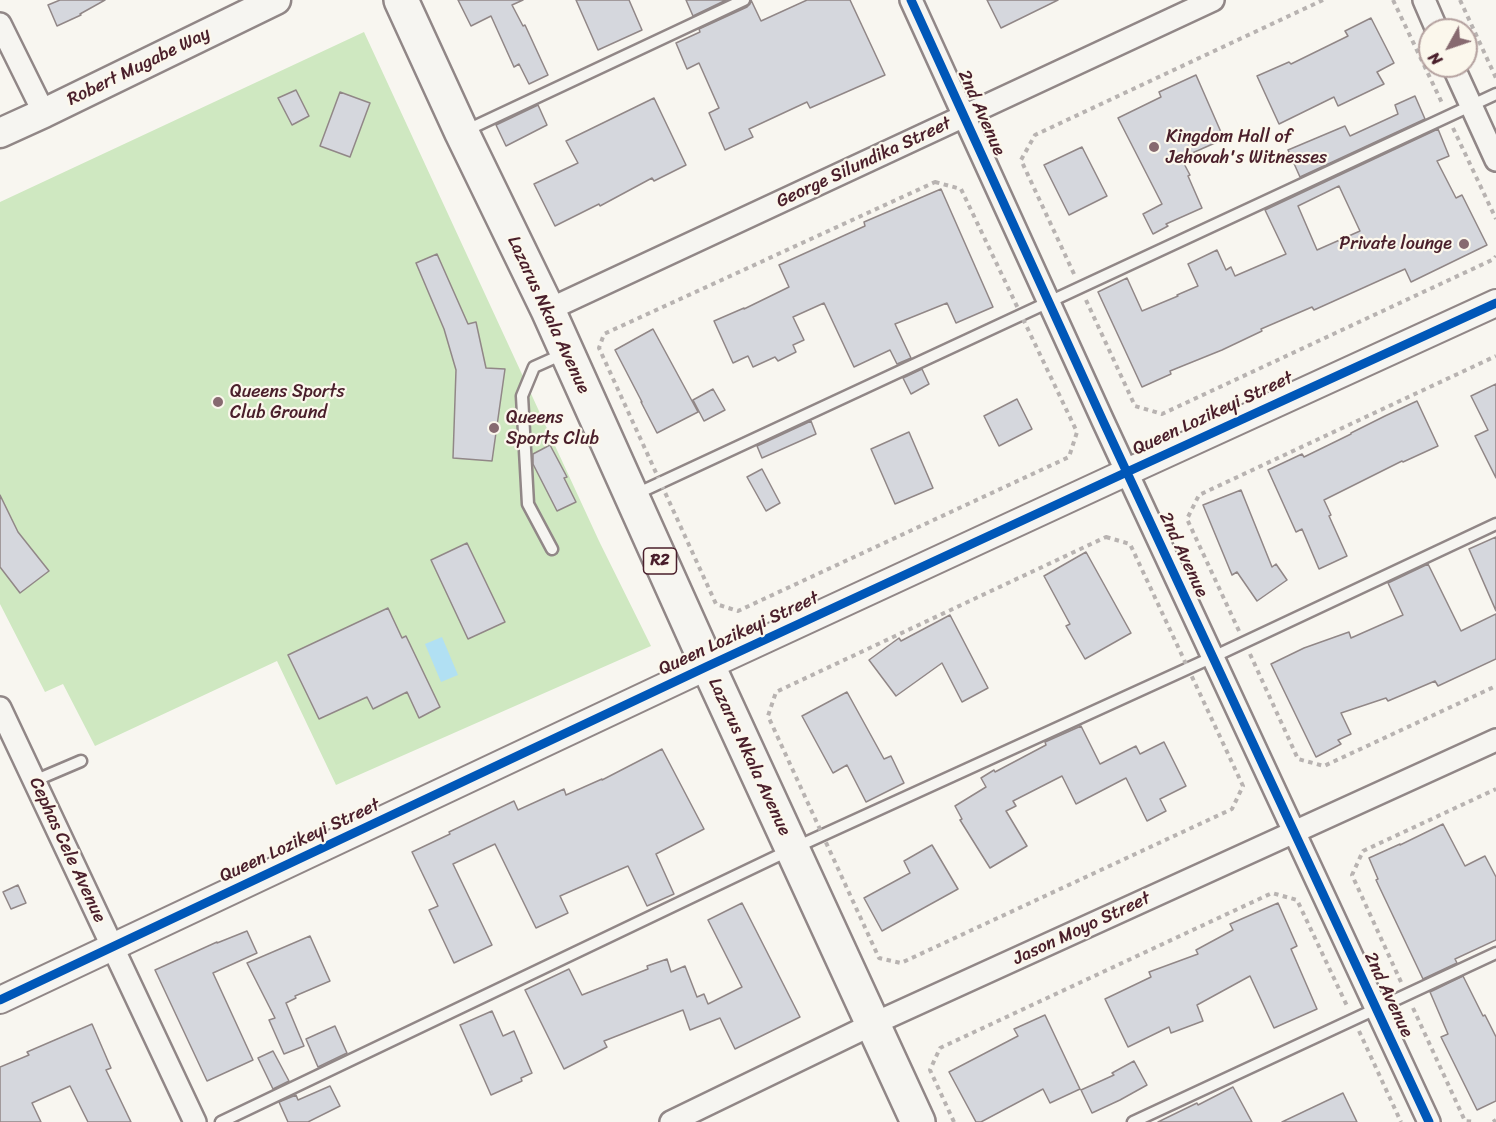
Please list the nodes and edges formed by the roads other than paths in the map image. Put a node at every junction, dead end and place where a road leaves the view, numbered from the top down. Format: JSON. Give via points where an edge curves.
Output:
{"nodes":[{"id":1,"x":276,"y":0,"type":"edge"},
{"id":2,"x":401,"y":0,"type":"edge"},
{"id":3,"x":744,"y":0,"type":"edge"},
{"id":4,"x":911,"y":0,"type":"edge"},
{"id":5,"x":1213,"y":0,"type":"edge"},
{"id":6,"x":1424,"y":0,"type":"edge"},
{"id":7,"x":1432,"y":18,"type":"edge"},
{"id":8,"x":0,"y":24,"type":"edge"},
{"id":9,"x":1459,"y":78,"type":"edge"},
{"id":10,"x":1496,"y":94,"type":"edge"},
{"id":11,"x":1471,"y":105,"type":"junction"},
{"id":12,"x":44,"y":113,"type":"junction"},
{"id":13,"x":964,"y":116,"type":"junction"},
{"id":14,"x":0,"y":133,"type":"edge"},
{"id":15,"x":462,"y":133,"type":"junction"},
{"id":16,"x":1496,"y":160,"type":"edge"},
{"id":17,"x":1049,"y":302,"type":"junction"},
{"id":18,"x":1496,"y":303,"type":"edge"},
{"id":19,"x":548,"y":310,"type":"junction"},
{"id":20,"x":567,"y":353,"type":"junction"},
{"id":21,"x":1127,"y":472,"type":"junction"},
{"id":22,"x":631,"y":496,"type":"junction"},
{"id":23,"x":1496,"y":524,"type":"edge"},
{"id":24,"x":552,"y":549,"type":"dead end"},
{"id":25,"x":1213,"y":657,"type":"junction"},
{"id":26,"x":708,"y":666,"type":"junction"},
{"id":27,"x":0,"y":708,"type":"edge"},
{"id":28,"x":1496,"y":740,"type":"edge"},
{"id":29,"x":81,"y":761,"type":"dead end"},
{"id":30,"x":34,"y":781,"type":"junction"},
{"id":31,"x":1294,"y":832,"type":"junction"},
{"id":32,"x":792,"y":849,"type":"junction"},
{"id":33,"x":112,"y":948,"type":"junction"},
{"id":34,"x":1496,"y":953,"type":"edge"},
{"id":35,"x":0,"y":1000,"type":"edge"},
{"id":36,"x":1377,"y":1009,"type":"junction"},
{"id":37,"x":873,"y":1024,"type":"junction"},
{"id":38,"x":195,"y":1122,"type":"edge"},
{"id":39,"x":221,"y":1122,"type":"edge"},
{"id":40,"x":671,"y":1122,"type":"edge"},
{"id":41,"x":918,"y":1122,"type":"edge"},
{"id":42,"x":1133,"y":1122,"type":"edge"},
{"id":43,"x":1429,"y":1122,"type":"edge"}],
"edges":[{"from":1,"to":12,"type":"main road","name":"Robert Mugabe Way"},
{"from":2,"to":15,"type":"highway","name":"Lazarus Nkala Avenue","number":"R2"},
{"from":3,"to":15,"type":"lane"},
{"from":4,"to":13,"type":"street","name":"2nd Avenue"},
{"from":5,"to":13,"type":"street","name":"George Silundika Street"},
{"from":6,"to":7,"type":"street"},
{"from":8,"to":12,"type":"street"},
{"from":9,"to":11,"type":"street"},
{"from":10,"to":11,"type":"lane"},
{"from":11,"to":16,"type":"street"},
{"from":11,"to":17,"type":"lane"},
{"from":12,"to":14,"type":"main road","name":"Robert Mugabe Way"},
{"from":13,"to":17,"type":"street","name":"2nd Avenue"},
{"from":13,"to":19,"type":"street","name":"George Silundika Street"},
{"from":15,"to":19,"type":"highway","name":"Lazarus Nkala Avenue","number":"R2"},
{"from":17,"to":21,"type":"street","name":"2nd Avenue"},
{"from":17,"to":22,"type":"lane"},
{"from":18,"to":21,"type":"street","name":"Queen Lozikeyi Street"},
{"from":19,"to":20,"type":"highway","name":"Lazarus Nkala Avenue","number":"R2"},
{"from":20,"to":22,"type":"highway","name":"Lazarus Nkala Avenue","number":"R2"},
{"from":20,"to":24,"type":"lane","via":[[534,368],[522,396],[528,504]]},
{"from":21,"to":25,"type":"street","name":"2nd Avenue"},
{"from":21,"to":26,"type":"street","name":"Queen Lozikeyi Street"},
{"from":22,"to":26,"type":"highway","name":"Lazarus Nkala Avenue","number":"R2"},
{"from":23,"to":25,"type":"lane"},
{"from":25,"to":31,"type":"street","name":"2nd Avenue"},
{"from":25,"to":32,"type":"lane"},
{"from":26,"to":32,"type":"highway","name":"Lazarus Nkala Avenue","number":"R2"},
{"from":26,"to":33,"type":"street","name":"Queen Lozikeyi Street"},
{"from":27,"to":30,"type":"street","name":"Cephas Cele Avenue"},
{"from":28,"to":31,"type":"street","name":"Jason Moyo Street"},
{"from":29,"to":30,"type":"lane"},
{"from":30,"to":33,"type":"street","name":"Cephas Cele Avenue"},
{"from":31,"to":36,"type":"street","name":"2nd Avenue"},
{"from":31,"to":37,"type":"street","name":"Jason Moyo Street"},
{"from":32,"to":37,"type":"highway","name":"Lazarus Nkala Avenue","number":"R2"},
{"from":32,"to":39,"type":"lane"},
{"from":33,"to":35,"type":"street","name":"Queen Lozikeyi Street"},
{"from":33,"to":38,"type":"street","name":"Cephas Cele Avenue"},
{"from":34,"to":36,"type":"lane"},
{"from":36,"to":42,"type":"lane"},
{"from":36,"to":43,"type":"street","name":"2nd Avenue"},
{"from":37,"to":40,"type":"street","name":"Jason Moyo Street"},
{"from":37,"to":41,"type":"highway","name":"Lazarus Nkala Avenue","number":"R2"}]}
